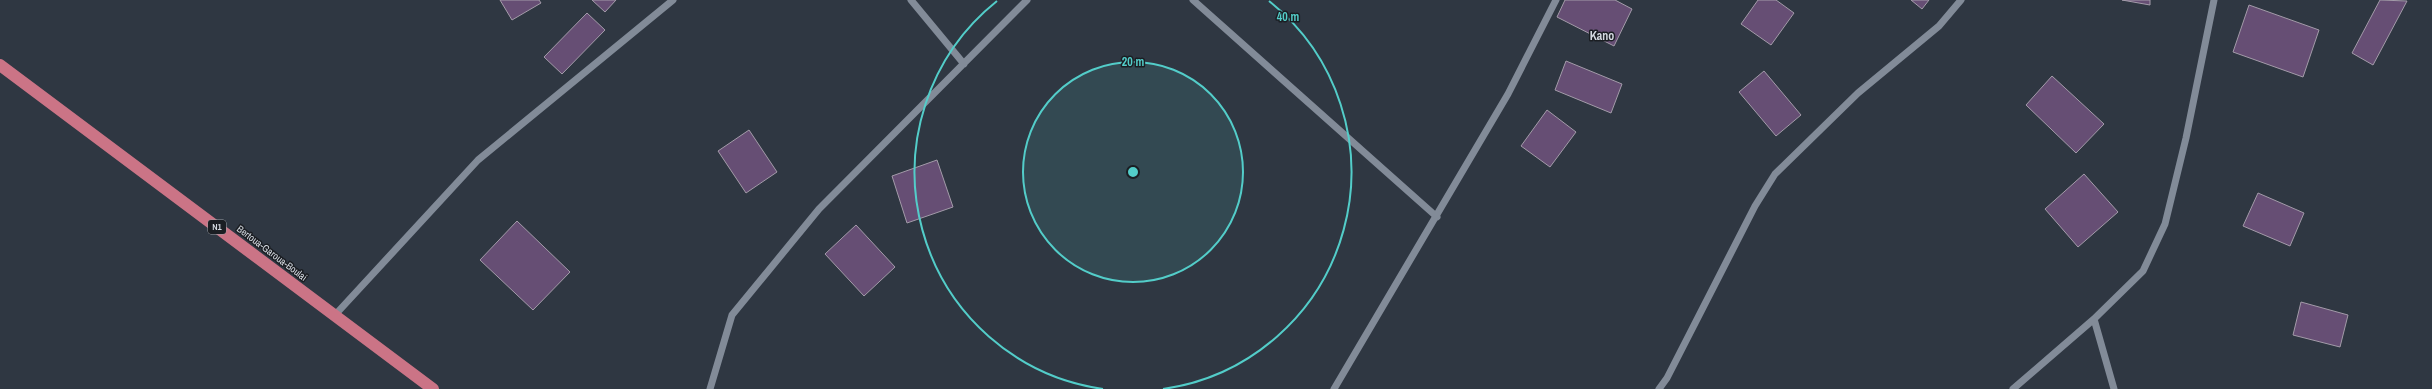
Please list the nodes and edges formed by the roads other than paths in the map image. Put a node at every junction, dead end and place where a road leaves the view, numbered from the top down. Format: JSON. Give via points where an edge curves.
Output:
{"nodes":[{"id":1,"x":672,"y":0,"type":"edge"},
{"id":2,"x":911,"y":0,"type":"edge"},
{"id":3,"x":1027,"y":0,"type":"edge"},
{"id":4,"x":1193,"y":0,"type":"edge"},
{"id":5,"x":1556,"y":0,"type":"edge"},
{"id":6,"x":1961,"y":0,"type":"edge"},
{"id":7,"x":2214,"y":0,"type":"edge"},
{"id":8,"x":964,"y":64,"type":"junction"},
{"id":9,"x":0,"y":65,"type":"edge"},
{"id":10,"x":1437,"y":217,"type":"junction"},
{"id":11,"x":335,"y":315,"type":"junction"},
{"id":12,"x":2094,"y":319,"type":"junction"},
{"id":13,"x":433,"y":389,"type":"edge"},
{"id":14,"x":710,"y":389,"type":"edge"},
{"id":15,"x":1334,"y":389,"type":"edge"},
{"id":16,"x":1659,"y":389,"type":"edge"},
{"id":17,"x":2013,"y":389,"type":"edge"},
{"id":18,"x":2114,"y":389,"type":"edge"}],
"edges":[{"from":1,"to":11,"type":"street","via":[[478,160]]},
{"from":2,"to":8,"type":"street"},
{"from":3,"to":8,"type":"street"},
{"from":4,"to":10,"type":"street"},
{"from":5,"to":10,"type":"street","via":[[1508,94]]},
{"from":6,"to":16,"type":"street","via":[[1939,26],[1858,93],[1775,174],[1755,206]]},
{"from":7,"to":12,"type":"street","via":[[2186,138],[2165,224],[2143,271]]},
{"from":8,"to":14,"type":"street","via":[[819,209],[732,315]]},
{"from":9,"to":11,"type":"highway","name":"Bertoua-Garoua-Boulai","number":"N1"},
{"from":10,"to":15,"type":"street"},
{"from":11,"to":13,"type":"highway","name":"Bertoua-Garoua-Boulai","number":"N1"},
{"from":12,"to":17,"type":"street"},
{"from":12,"to":18,"type":"street"}]}
